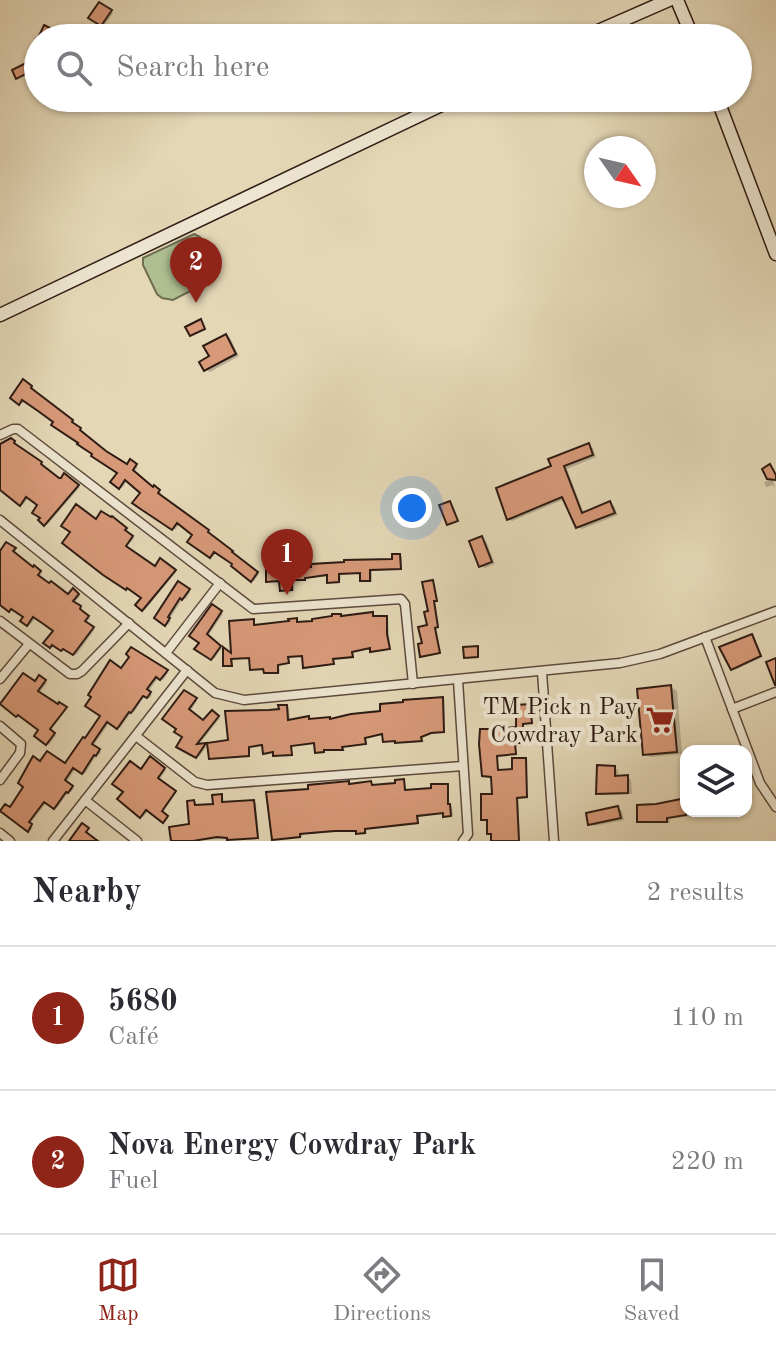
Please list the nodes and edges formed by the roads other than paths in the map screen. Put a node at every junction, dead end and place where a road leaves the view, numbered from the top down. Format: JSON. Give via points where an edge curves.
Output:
{"nodes":[{"id":1,"x":669,"y":0,"type":"edge"},
{"id":2,"x":677,"y":0,"type":"edge"},
{"id":3,"x":614,"y":24,"type":"edge"},
{"id":4,"x":687,"y":24,"type":"edge"},
{"id":5,"x":427,"y":112,"type":"edge"},
{"id":6,"x":722,"y":112,"type":"edge"},
{"id":7,"x":776,"y":254,"type":"edge"},
{"id":8,"x":0,"y":315,"type":"edge"},
{"id":9,"x":0,"y":435,"type":"edge"},
{"id":10,"x":2,"y":526,"type":"edge"},
{"id":11,"x":220,"y":583,"type":"junction"},
{"id":12,"x":776,"y":611,"type":"edge"},
{"id":13,"x":0,"y":621,"type":"edge"},
{"id":14,"x":129,"y":623,"type":"junction"},
{"id":15,"x":705,"y":637,"type":"junction"},
{"id":16,"x":29,"y":644,"type":"junction"},
{"id":17,"x":166,"y":653,"type":"junction"},
{"id":18,"x":187,"y":670,"type":"junction"},
{"id":19,"x":542,"y":672,"type":"junction"},
{"id":20,"x":0,"y":679,"type":"edge"},
{"id":21,"x":458,"y":680,"type":"junction"},
{"id":22,"x":413,"y":684,"type":"junction"},
{"id":23,"x":776,"y":692,"type":"edge"},
{"id":24,"x":732,"y":709,"type":"junction"},
{"id":25,"x":0,"y":726,"type":"edge"},
{"id":26,"x":136,"y":736,"type":"junction"},
{"id":27,"x":463,"y":766,"type":"junction"},
{"id":28,"x":0,"y":780,"type":"edge"},
{"id":29,"x":85,"y":800,"type":"junction"},
{"id":30,"x":776,"y":807,"type":"edge"},
{"id":31,"x":0,"y":833,"type":"edge"},
{"id":32,"x":10,"y":841,"type":"edge"},
{"id":33,"x":53,"y":841,"type":"edge"},
{"id":34,"x":137,"y":841,"type":"edge"},
{"id":35,"x":463,"y":841,"type":"edge"},
{"id":36,"x":554,"y":841,"type":"edge"}],
"edges":[{"from":1,"to":3,"type":"street"},
{"from":2,"to":4,"type":"street"},
{"from":5,"to":8,"type":"street"},
{"from":6,"to":7,"type":"street"},
{"from":9,"to":11,"type":"street","via":[[18,429]]},
{"from":10,"to":14,"type":"street"},
{"from":11,"to":17,"type":"street"},
{"from":11,"to":22,"type":"street","via":[[253,609],[401,599]]},
{"from":12,"to":15,"type":"street"},
{"from":13,"to":16,"type":"street"},
{"from":14,"to":16,"type":"street","via":[[77,674]]},
{"from":14,"to":17,"type":"street"},
{"from":15,"to":19,"type":"street","via":[[636,660]]},
{"from":15,"to":24,"type":"street"},
{"from":16,"to":20,"type":"street"},
{"from":17,"to":18,"type":"street"},
{"from":18,"to":22,"type":"street","via":[[215,693],[244,700]]},
{"from":18,"to":26,"type":"street"},
{"from":19,"to":21,"type":"street"},
{"from":19,"to":36,"type":"street"},
{"from":21,"to":22,"type":"street"},
{"from":21,"to":27,"type":"street"},
{"from":23,"to":24,"type":"street"},
{"from":24,"to":30,"type":"street","via":[[760,783]]},
{"from":25,"to":28,"type":"street","via":[[21,744]]},
{"from":26,"to":27,"type":"street","via":[[195,782],[207,785]]},
{"from":26,"to":29,"type":"street"},
{"from":27,"to":35,"type":"street","via":[[468,834]]},
{"from":29,"to":33,"type":"street"},
{"from":29,"to":34,"type":"street"},
{"from":31,"to":32,"type":"street"}]}
